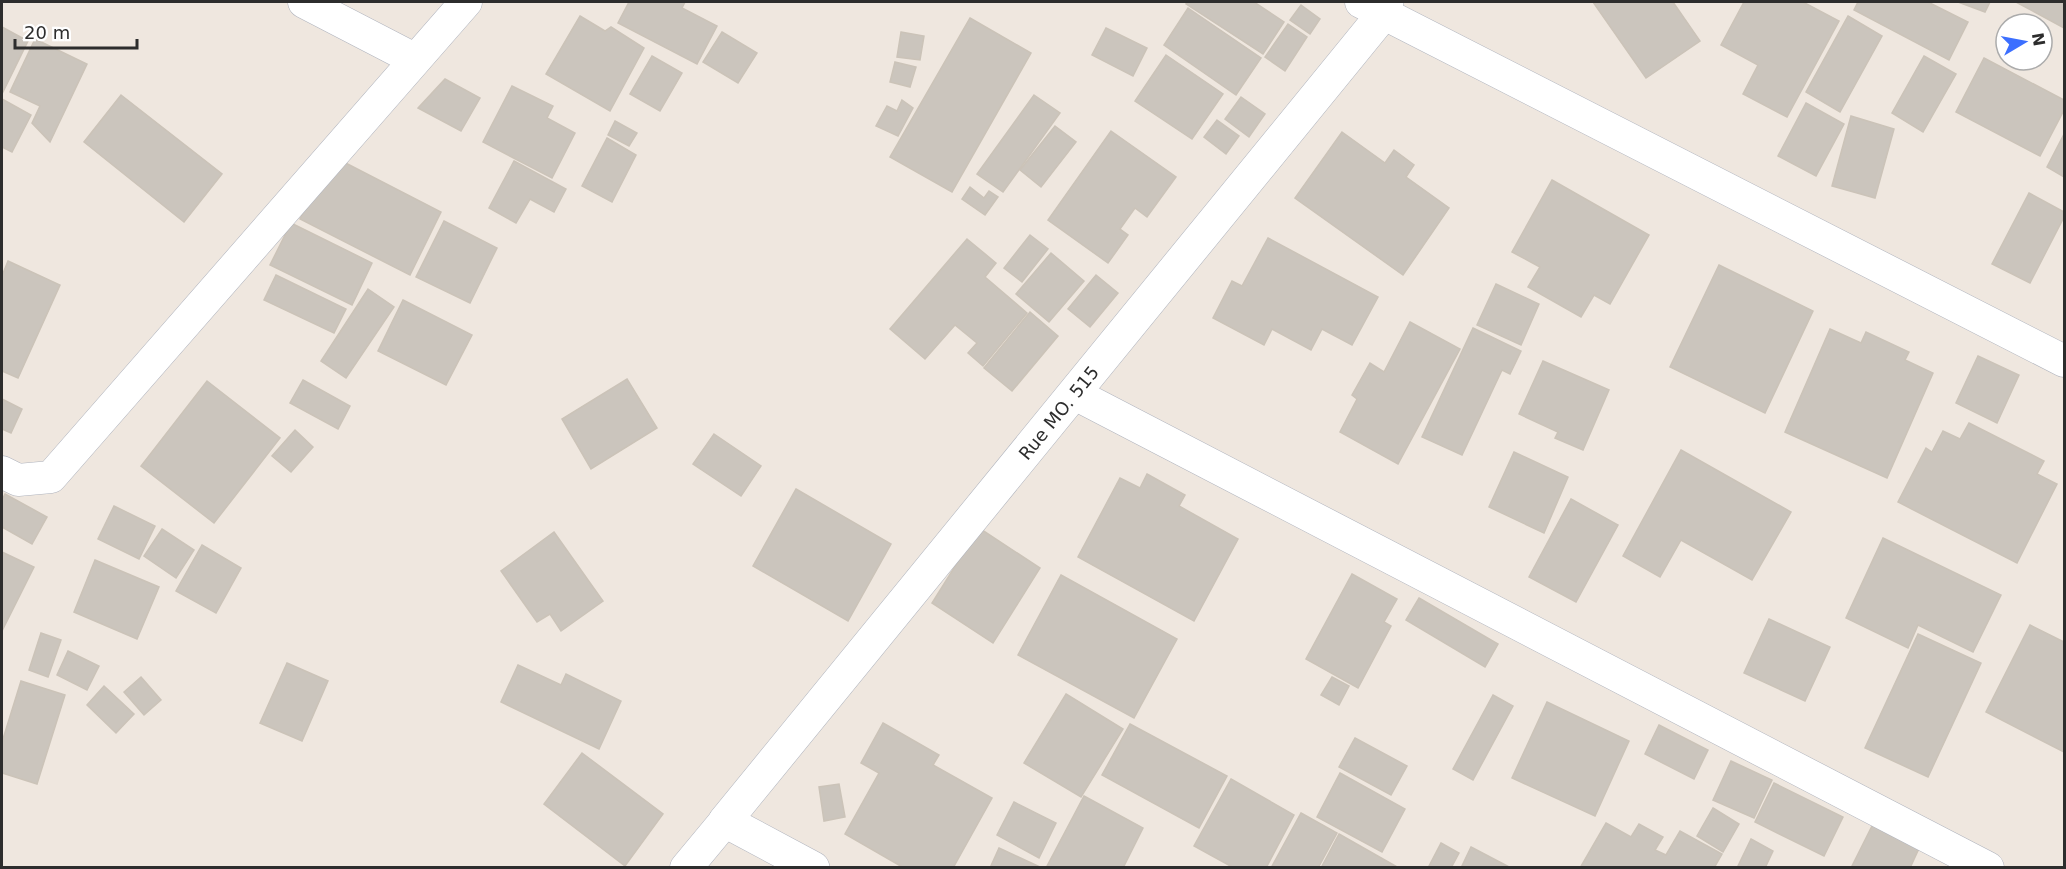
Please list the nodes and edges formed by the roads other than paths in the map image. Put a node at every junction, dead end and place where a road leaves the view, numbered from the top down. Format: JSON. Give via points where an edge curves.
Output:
{"nodes":[{"id":1,"x":304,"y":2,"type":"edge"},
{"id":2,"x":466,"y":2,"type":"edge"},
{"id":3,"x":1377,"y":5,"type":"edge"},
{"id":4,"x":414,"y":59,"type":"junction"},
{"id":5,"x":2064,"y":360,"type":"edge"},
{"id":6,"x":1075,"y":394,"type":"junction"},
{"id":7,"x":2,"y":472,"type":"edge"},
{"id":8,"x":724,"y":821,"type":"junction"},
{"id":9,"x":686,"y":867,"type":"edge"},
{"id":10,"x":813,"y":867,"type":"edge"},
{"id":11,"x":1988,"y":867,"type":"edge"}],
"edges":[{"from":1,"to":4,"type":"street"},
{"from":2,"to":4,"type":"street"},
{"from":3,"to":5,"type":"street"},
{"from":3,"to":6,"type":"street","name":"Rue MO. 515"},
{"from":4,"to":7,"type":"street","via":[[51,477],[18,480]]},
{"from":6,"to":8,"type":"street","name":"Rue MO. 515"},
{"from":6,"to":11,"type":"street"},
{"from":8,"to":9,"type":"street"},
{"from":8,"to":10,"type":"street"}]}
